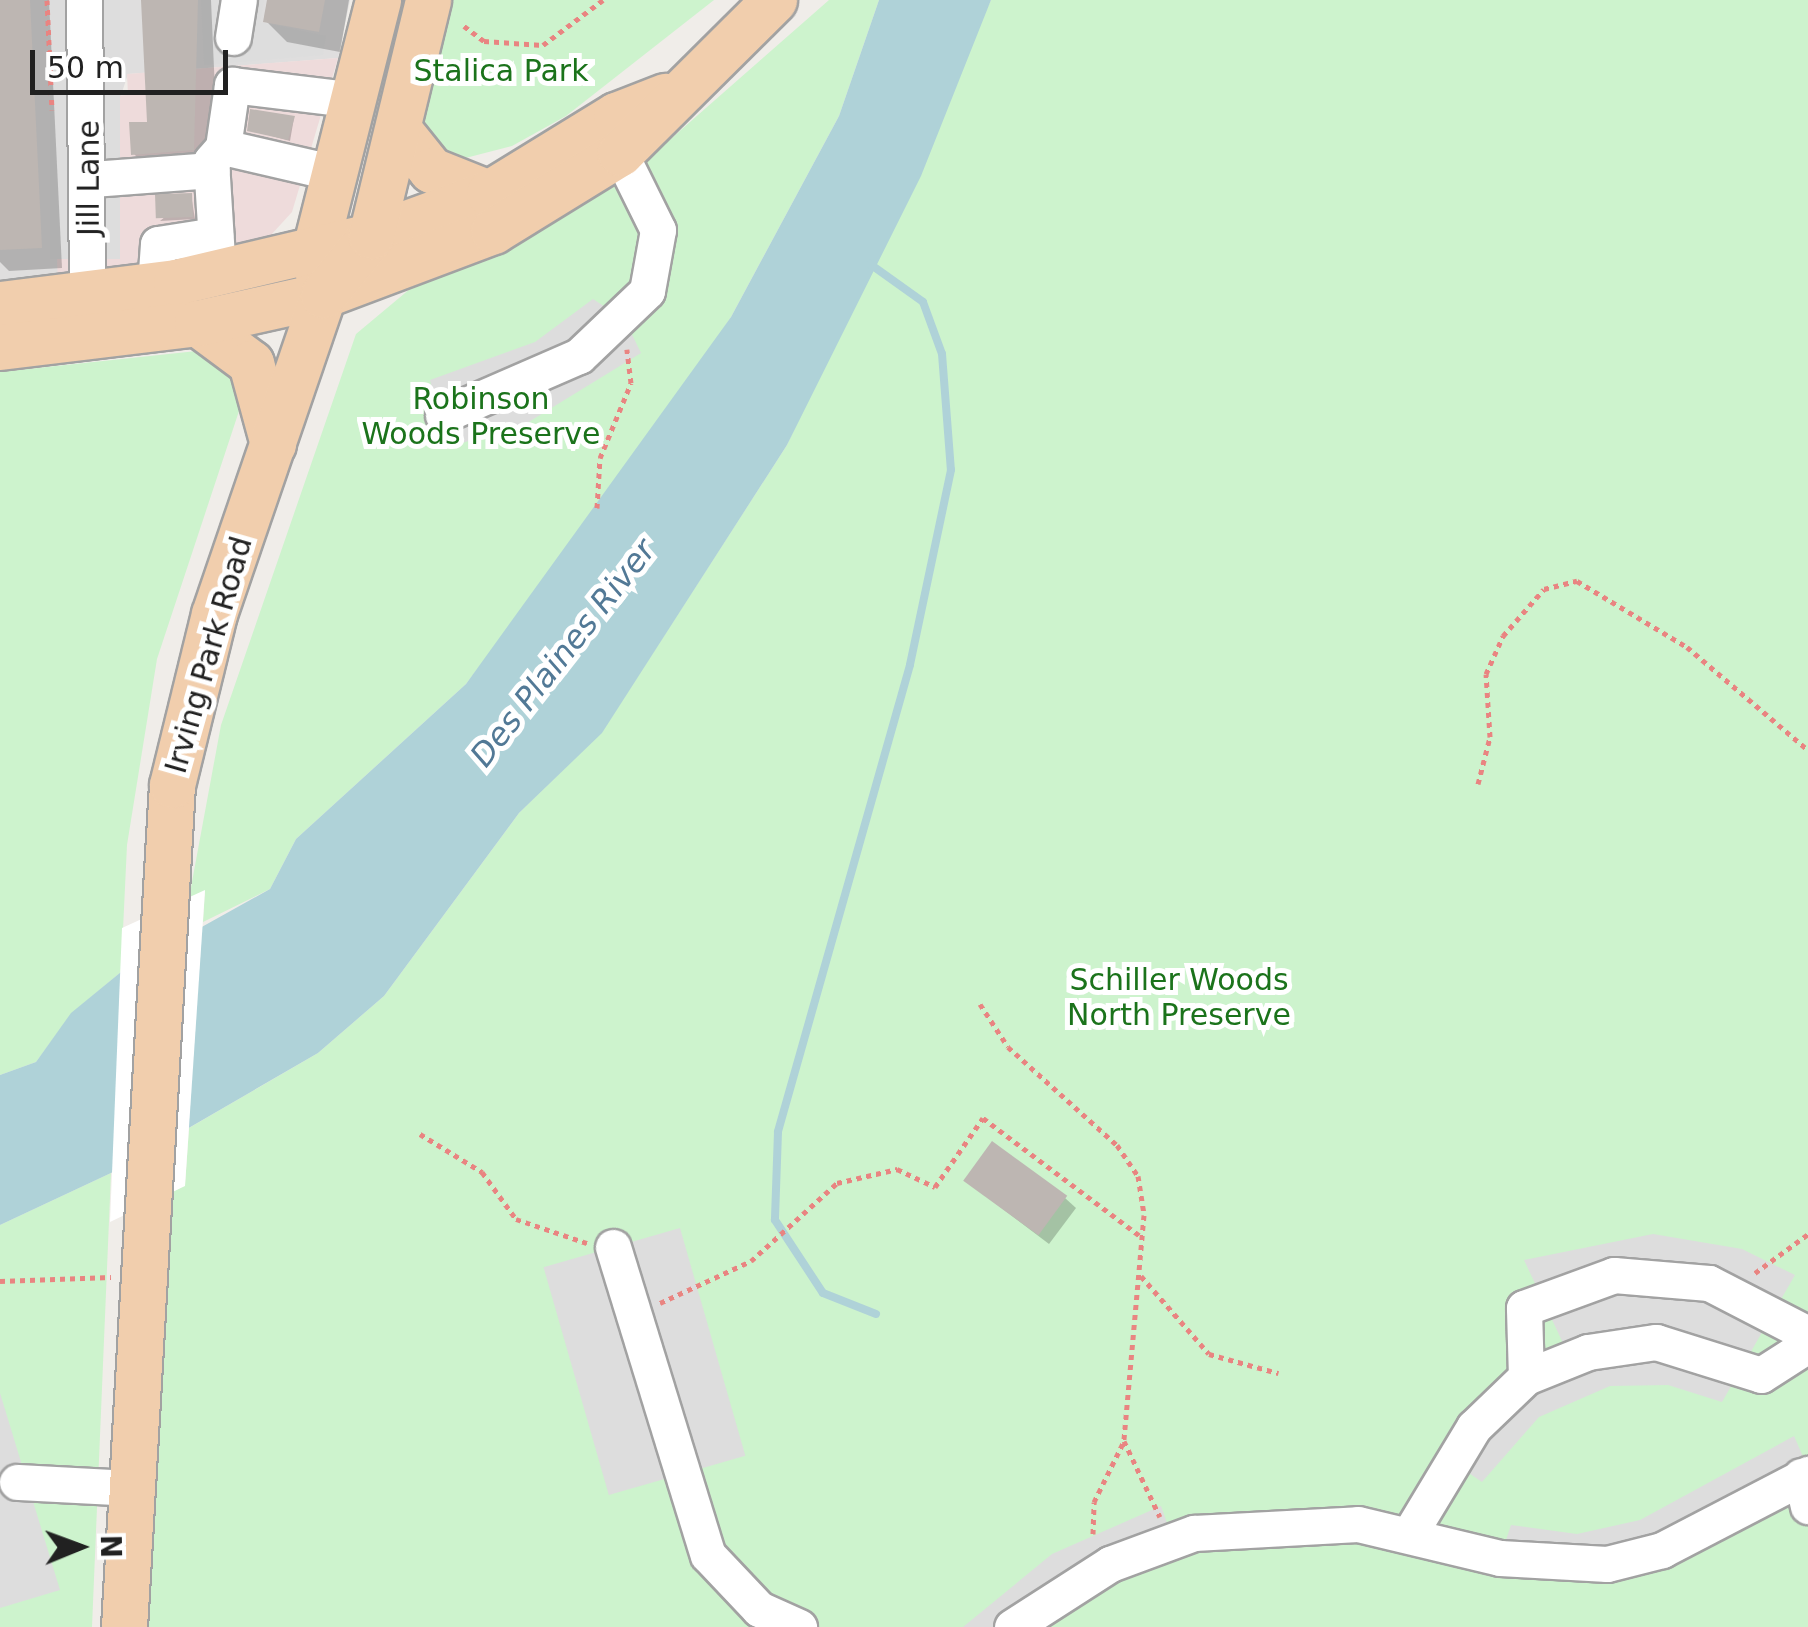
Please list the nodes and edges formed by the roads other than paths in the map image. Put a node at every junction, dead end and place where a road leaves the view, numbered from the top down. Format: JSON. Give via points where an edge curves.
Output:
{"nodes":[{"id":1,"x":84,"y":0,"type":"edge"},
{"id":2,"x":239,"y":0,"type":"edge"},
{"id":3,"x":378,"y":0,"type":"edge"},
{"id":4,"x":428,"y":0,"type":"edge"},
{"id":5,"x":774,"y":0,"type":"edge"},
{"id":6,"x":233,"y":38,"type":"dead end"},
{"id":7,"x":671,"y":94,"type":"junction"},
{"id":8,"x":356,"y":100,"type":"junction"},
{"id":9,"x":399,"y":130,"type":"junction"},
{"id":10,"x":620,"y":154,"type":"junction"},
{"id":11,"x":217,"y":158,"type":"junction"},
{"id":12,"x":336,"y":173,"type":"junction"},
{"id":13,"x":92,"y":179,"type":"junction"},
{"id":14,"x":489,"y":193,"type":"junction"},
{"id":15,"x":371,"y":236,"type":"junction"},
{"id":16,"x":216,"y":254,"type":"junction"},
{"id":17,"x":318,"y":274,"type":"junction"},
{"id":18,"x":87,"y":296,"type":"junction"},
{"id":19,"x":0,"y":304,"type":"edge"},
{"id":20,"x":196,"y":323,"type":"junction"},
{"id":21,"x":0,"y":348,"type":"edge"},
{"id":22,"x":443,"y":416,"type":"dead end"},
{"id":23,"x":273,"y":444,"type":"junction"},
{"id":24,"x":613,"y":1247,"type":"road end"},
{"id":25,"x":1808,"y":1334,"type":"edge"},
{"id":26,"x":1808,"y":1345,"type":"edge"},
{"id":27,"x":1526,"y":1377,"type":"junction"},
{"id":28,"x":17,"y":1482,"type":"dead end"},
{"id":29,"x":1806,"y":1485,"type":"edge"},
{"id":30,"x":131,"y":1488,"type":"junction"},
{"id":31,"x":1410,"y":1533,"type":"junction"},
{"id":32,"x":124,"y":1627,"type":"edge"},
{"id":33,"x":799,"y":1627,"type":"edge"},
{"id":34,"x":1012,"y":1627,"type":"edge"}],
"edges":[{"from":1,"to":13,"type":"street","name":"Jill Lane"},
{"from":2,"to":6,"type":"street"},
{"from":3,"to":8,"type":"main road","name":"Irving Park Road"},
{"from":4,"to":9,"type":"main road","name":"Irving Park Road"},
{"from":5,"to":7,"type":"main road"},
{"from":7,"to":10,"type":"main road"},
{"from":7,"to":14,"type":"main road","via":[[616,115]]},
{"from":8,"to":11,"type":"street","via":[[232,86]]},
{"from":8,"to":12,"type":"main road","name":"Irving Park Road"},
{"from":9,"to":14,"type":"main road","via":[[432,170]]},
{"from":9,"to":15,"type":"main road","name":"Irving Park Road"},
{"from":10,"to":17,"type":"main road","via":[[494,231]]},
{"from":10,"to":22,"type":"street","via":[[660,250],[648,292],[618,325],[546,376]]},
{"from":11,"to":12,"type":"street"},
{"from":11,"to":13,"type":"street"},
{"from":11,"to":16,"type":"street"},
{"from":12,"to":17,"type":"main road","name":"Irving Park Road"},
{"from":13,"to":18,"type":"street","name":"Jill Lane"},
{"from":14,"to":15,"type":"main road"},
{"from":15,"to":17,"type":"main road","name":"Irving Park Road"},
{"from":16,"to":17,"type":"main road"},
{"from":16,"to":18,"type":"main road","via":[[155,285]]},
{"from":17,"to":20,"type":"main road"},
{"from":17,"to":23,"type":"main road","name":"Irving Park Road"},
{"from":18,"to":19,"type":"main road"},
{"from":20,"to":21,"type":"main road"},
{"from":20,"to":23,"type":"main road","via":[[251,362]]},
{"from":23,"to":30,"type":"main road","name":"Irving Park Road","via":[[190,704],[158,912]]},
{"from":24,"to":33,"type":"street","via":[[708,1555],[759,1609]]},
{"from":25,"to":27,"type":"street","via":[[1736,1292],[1643,1274],[1556,1290],[1524,1308]]},
{"from":26,"to":27,"type":"street","via":[[1762,1375],[1656,1342],[1588,1352]]},
{"from":27,"to":31,"type":"street","via":[[1474,1428]]},
{"from":28,"to":30,"type":"street"},
{"from":29,"to":31,"type":"street","via":[[1662,1550],[1607,1564],[1500,1558]]},
{"from":30,"to":32,"type":"main road","name":"Irving Park Road"},
{"from":31,"to":34,"type":"street","via":[[1282,1522],[1169,1538]]}]}
